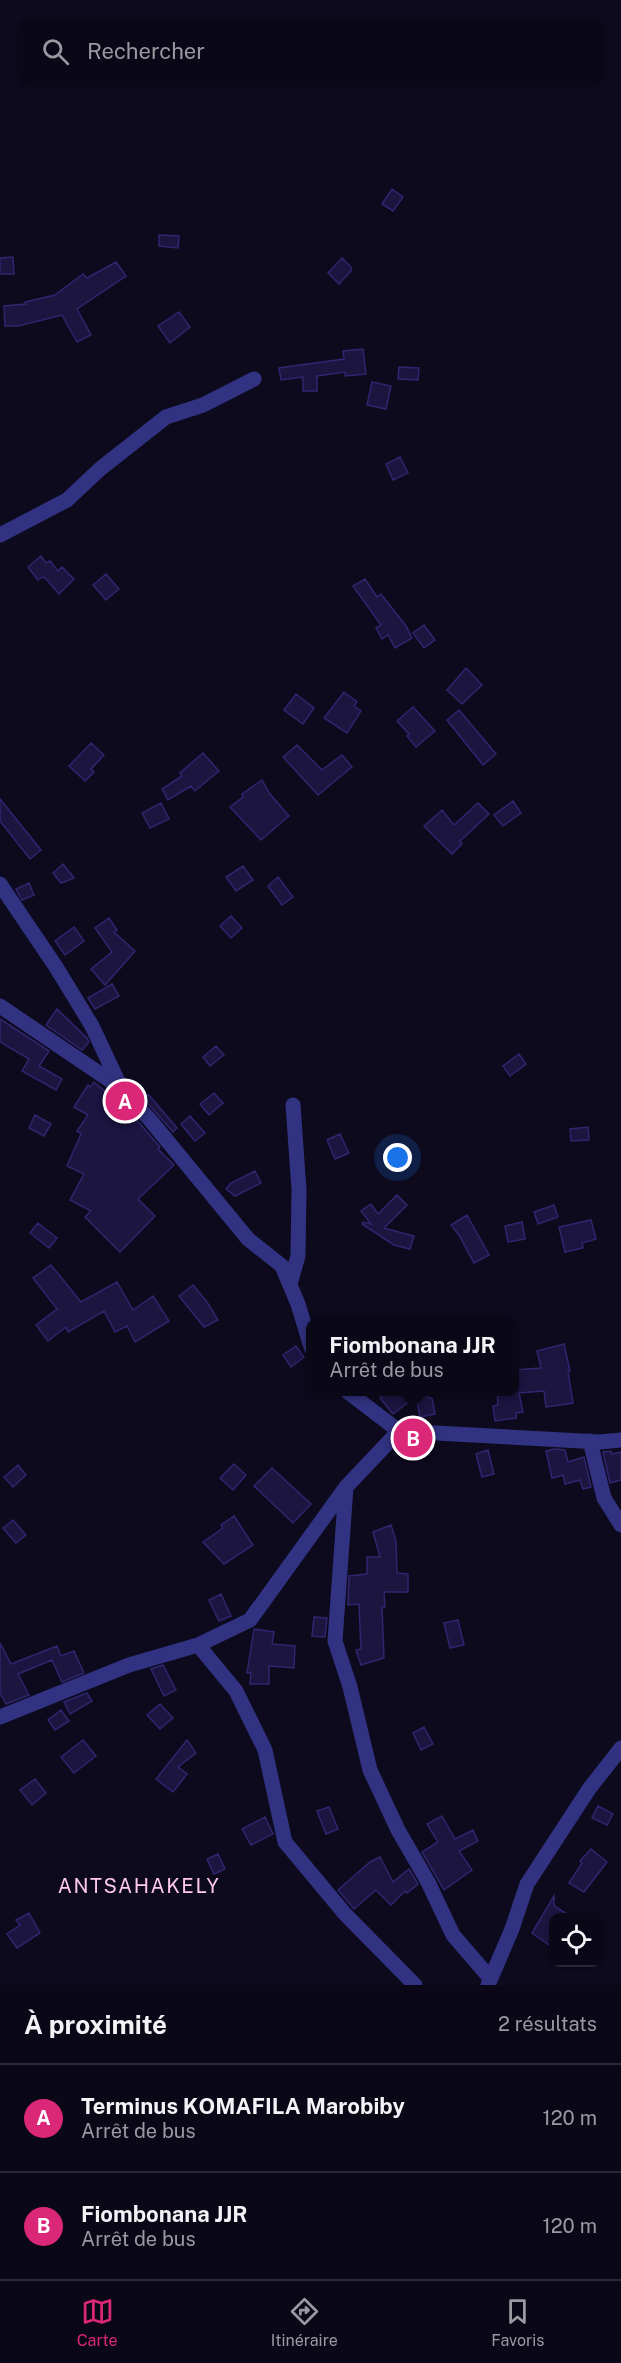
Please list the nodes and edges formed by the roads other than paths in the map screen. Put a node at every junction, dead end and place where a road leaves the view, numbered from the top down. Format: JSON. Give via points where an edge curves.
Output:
{"nodes":[{"id":1,"x":254,"y":379,"type":"dead end"},
{"id":2,"x":0,"y":534,"type":"edge"},
{"id":3,"x":0,"y":884,"type":"edge"},
{"id":4,"x":0,"y":1006,"type":"edge"},
{"id":5,"x":121,"y":1088,"type":"junction"},
{"id":6,"x":293,"y":1105,"type":"dead end"},
{"id":7,"x":290,"y":1284,"type":"junction"},
{"id":8,"x":306,"y":1332,"type":"edge"},
{"id":9,"x":353,"y":1396,"type":"edge"},
{"id":10,"x":399,"y":1431,"type":"junction"},
{"id":11,"x":621,"y":1440,"type":"edge"},
{"id":12,"x":590,"y":1441,"type":"junction"},
{"id":13,"x":346,"y":1487,"type":"junction"},
{"id":14,"x":621,"y":1525,"type":"edge"},
{"id":15,"x":198,"y":1645,"type":"junction"},
{"id":16,"x":0,"y":1717,"type":"edge"},
{"id":17,"x":621,"y":1748,"type":"edge"},
{"id":18,"x":489,"y":1982,"type":"edge"},
{"id":19,"x":415,"y":1985,"type":"edge"}],
"edges":[{"from":1,"to":2,"type":"street","via":[[203,405],[166,417],[67,500]]},
{"from":3,"to":5,"type":"street","via":[[92,1026]]},
{"from":4,"to":5,"type":"street"},
{"from":5,"to":7,"type":"street","via":[[248,1239],[282,1266]]},
{"from":6,"to":7,"type":"street","via":[[299,1190],[298,1256]]},
{"from":7,"to":8,"type":"street"},
{"from":9,"to":10,"type":"street"},
{"from":10,"to":12,"type":"street"},
{"from":10,"to":13,"type":"street"},
{"from":11,"to":12,"type":"street"},
{"from":12,"to":14,"type":"street","via":[[604,1497]]},
{"from":13,"to":15,"type":"street","via":[[250,1620]]},
{"from":13,"to":18,"type":"street","via":[[336,1641],[370,1770],[453,1935]]},
{"from":15,"to":16,"type":"street","via":[[129,1665]]},
{"from":15,"to":19,"type":"street","via":[[236,1692],[265,1750],[285,1842],[345,1914]]},
{"from":17,"to":18,"type":"street","via":[[589,1789],[527,1884]]}]}
